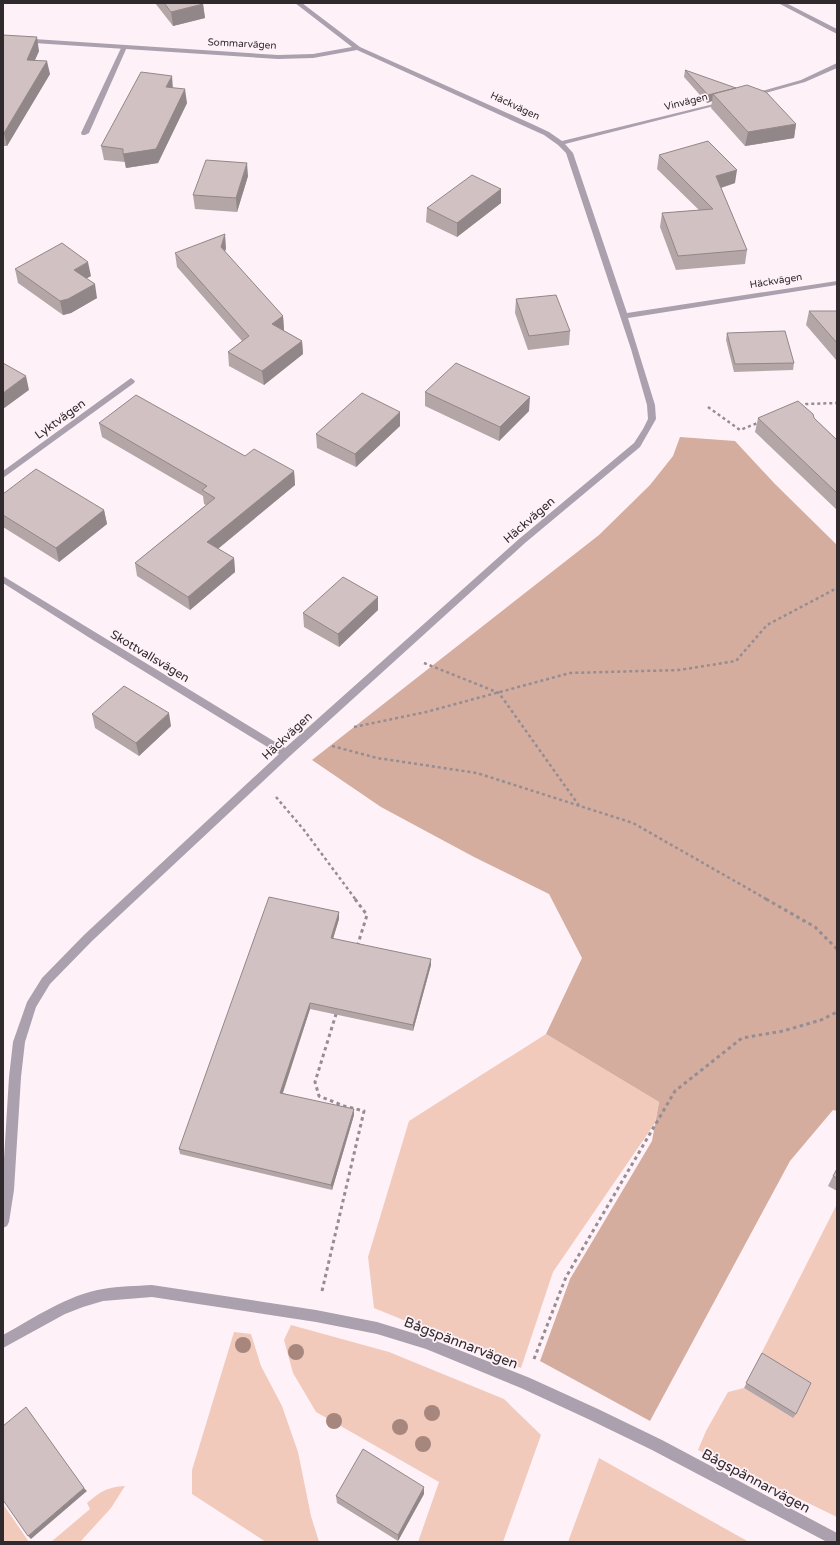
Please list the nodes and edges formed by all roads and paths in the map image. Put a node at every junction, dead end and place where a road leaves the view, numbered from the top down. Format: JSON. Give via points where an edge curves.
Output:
{"nodes":[{"id":1,"x":298,"y":3,"type":"edge"},
{"id":2,"x":781,"y":3,"type":"edge"},
{"id":3,"x":837,"y":32,"type":"edge"},
{"id":4,"x":3,"y":39,"type":"edge"},
{"id":5,"x":124,"y":47,"type":"junction"},
{"id":6,"x":358,"y":48,"type":"junction"},
{"id":7,"x":837,"y":65,"type":"edge"},
{"id":8,"x":85,"y":133,"type":"dead end"},
{"id":9,"x":561,"y":143,"type":"junction"},
{"id":10,"x":837,"y":283,"type":"edge"},
{"id":11,"x":624,"y":316,"type":"junction"},
{"id":12,"x":131,"y":381,"type":"dead end"},
{"id":13,"x":837,"y":403,"type":"edge"},
{"id":14,"x":708,"y":407,"type":"dead end"},
{"id":15,"x":799,"y":407,"type":"edge"},
{"id":16,"x":762,"y":421,"type":"edge"},
{"id":17,"x":3,"y":475,"type":"edge"},
{"id":18,"x":3,"y":579,"type":"edge"},
{"id":19,"x":837,"y":588,"type":"edge"},
{"id":20,"x":397,"y":653,"type":"junction"},
{"id":21,"x":498,"y":693,"type":"junction"},
{"id":22,"x":349,"y":728,"type":"dead end"},
{"id":23,"x":303,"y":738,"type":"junction"},
{"id":24,"x":286,"y":753,"type":"junction"},
{"id":25,"x":259,"y":779,"type":"junction"},
{"id":26,"x":580,"y":807,"type":"junction"},
{"id":27,"x":837,"y":949,"type":"edge"},
{"id":28,"x":355,"y":953,"type":"edge"},
{"id":29,"x":338,"y":1006,"type":"edge"},
{"id":30,"x":837,"y":1012,"type":"edge"},
{"id":31,"x":3,"y":1222,"type":"edge"},
{"id":32,"x":316,"y":1316,"type":"junction"},
{"id":33,"x":3,"y":1342,"type":"edge"},
{"id":34,"x":525,"y":1383,"type":"junction"},
{"id":35,"x":837,"y":1540,"type":"edge"}],
"edges":[{"from":1,"to":6,"type":"street","name":"Häckvägen"},
{"from":2,"to":3,"type":"street"},
{"from":4,"to":5,"type":"street","name":"Sommarvägen"},
{"from":5,"to":6,"type":"street","name":"Sommarvägen","via":[[298,57]]},
{"from":5,"to":8,"type":"street"},
{"from":6,"to":9,"type":"street","name":"Häckvägen","via":[[530,125]]},
{"from":7,"to":9,"type":"street","name":"Vinvägen","via":[[803,81]]},
{"from":9,"to":11,"type":"street","name":"Häckvägen","via":[[569,153]]},
{"from":10,"to":11,"type":"street","name":"Häckvägen"},
{"from":11,"to":20,"type":"street","name":"Häckvägen","via":[[651,405],[652,419],[637,445],[522,541]]},
{"from":12,"to":17,"type":"street","name":"Lyktvägen"},
{"from":13,"to":15,"type":"path","via":[[806,404]]},
{"from":14,"to":16,"type":"path","via":[[740,430]]},
{"from":18,"to":24,"type":"street","name":"Skottvallsvägen"},
{"from":19,"to":21,"type":"path","via":[[767,625],[736,661],[679,670],[570,673]]},
{"from":20,"to":21,"type":"path"},
{"from":20,"to":23,"type":"street","name":"Häckvägen"},
{"from":21,"to":22,"type":"path","via":[[426,712]]},
{"from":21,"to":26,"type":"path"},
{"from":23,"to":24,"type":"street","name":"Häckvägen"},
{"from":23,"to":26,"type":"path","via":[[377,758],[477,773]]},
{"from":24,"to":25,"type":"street","name":"Häckvägen"},
{"from":25,"to":28,"type":"path","via":[[304,830],[367,915]]},
{"from":25,"to":31,"type":"street","name":"Häckvägen","via":[[88,938],[46,981],[31,1005],[19,1042],[8,1190]]},
{"from":26,"to":27,"type":"path","via":[[632,824],[815,927]]},
{"from":29,"to":32,"type":"path","via":[[315,1082],[319,1096],[364,1111]]},
{"from":30,"to":34,"type":"path","via":[[822,1020],[783,1031],[742,1038],[675,1091],[566,1277]]},
{"from":32,"to":33,"type":"street","name":"Bågspännarvägen","via":[[152,1291],[103,1295],[61,1310]]},
{"from":32,"to":34,"type":"street","name":"Bågspännarvägen","via":[[377,1328],[426,1343]]},
{"from":34,"to":35,"type":"street","name":"Bågspännarvägen","via":[[622,1428]]}]}
